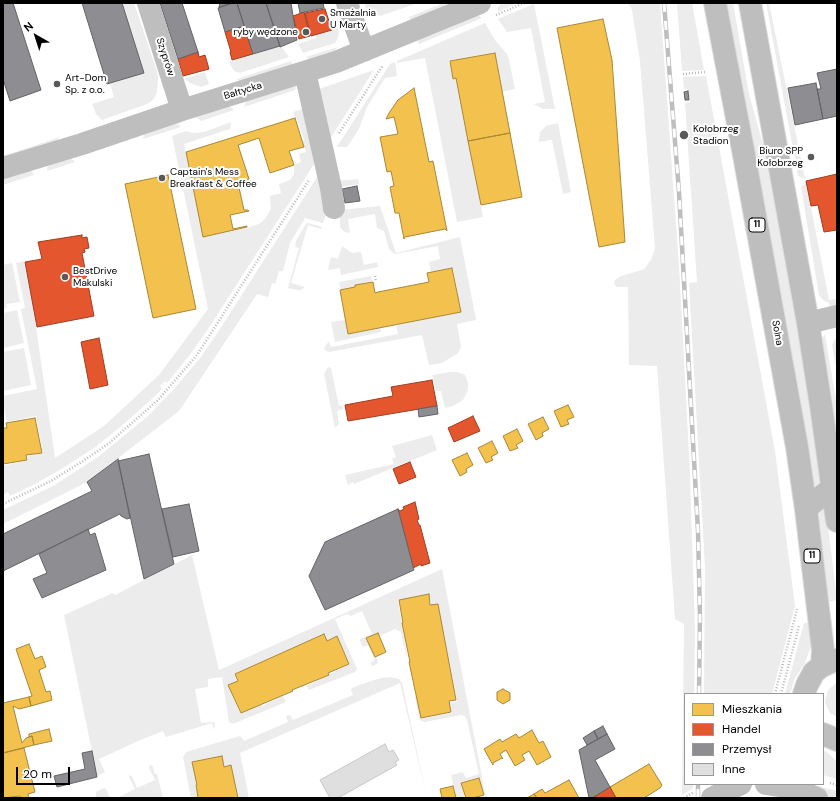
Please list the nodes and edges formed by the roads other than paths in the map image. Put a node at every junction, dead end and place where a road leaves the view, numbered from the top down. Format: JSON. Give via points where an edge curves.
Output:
{"nodes":[{"id":1,"x":148,"y":3,"type":"edge"},
{"id":2,"x":347,"y":3,"type":"edge"},
{"id":3,"x":480,"y":3,"type":"edge"},
{"id":4,"x":715,"y":3,"type":"edge"},
{"id":5,"x":750,"y":3,"type":"edge"},
{"id":6,"x":364,"y":51,"type":"junction"},
{"id":7,"x":305,"y":72,"type":"junction"},
{"id":8,"x":182,"y":110,"type":"junction"},
{"id":9,"x":3,"y":168,"type":"edge"},
{"id":10,"x":334,"y":208,"type":"dead end"},
{"id":11,"x":837,"y":316,"type":"edge"},
{"id":12,"x":808,"y":323,"type":"junction"},
{"id":13,"x":835,"y":487,"type":"edge"},
{"id":14,"x":806,"y":509,"type":"junction"},
{"id":15,"x":837,"y":521,"type":"edge"},
{"id":16,"x":829,"y":663,"type":"edge"},
{"id":17,"x":804,"y":693,"type":"edge"},
{"id":18,"x":824,"y":734,"type":"edge"},
{"id":19,"x":837,"y":740,"type":"edge"},
{"id":20,"x":735,"y":785,"type":"edge"},
{"id":21,"x":735,"y":785,"type":"edge"},
{"id":22,"x":772,"y":785,"type":"edge"},
{"id":23,"x":706,"y":798,"type":"edge"},
{"id":24,"x":712,"y":798,"type":"edge"},
{"id":25,"x":817,"y":798,"type":"edge"}],
"edges":[{"from":1,"to":8,"type":"main road","name":"Szyprów"},
{"from":2,"to":6,"type":"main road"},
{"from":3,"to":6,"type":"main road","name":"Bałtycka"},
{"from":4,"to":14,"type":"main road","name":"Solna","number":"11","via":[[790,408]]},
{"from":5,"to":12,"type":"main road"},
{"from":6,"to":7,"type":"main road","name":"Bałtycka"},
{"from":7,"to":8,"type":"main road","name":"Bałtycka"},
{"from":7,"to":10,"type":"main road"},
{"from":8,"to":9,"type":"main road","name":"Bałtycka"},
{"from":11,"to":12,"type":"main road"},
{"from":12,"to":13,"type":"main road"},
{"from":13,"to":14,"type":"main road"},
{"from":13,"to":15,"type":"main road"},
{"from":14,"to":16,"type":"main road","name":"Solna","number":"11","via":[[823,650]]},
{"from":16,"to":17,"type":"main road","number":"11","via":[[811,676]]},
{"from":18,"to":19,"type":"main road"},
{"from":20,"to":23,"type":"main road"},
{"from":21,"to":24,"type":"main road"},
{"from":22,"to":25,"type":"main road","via":[[792,788]]}]}
